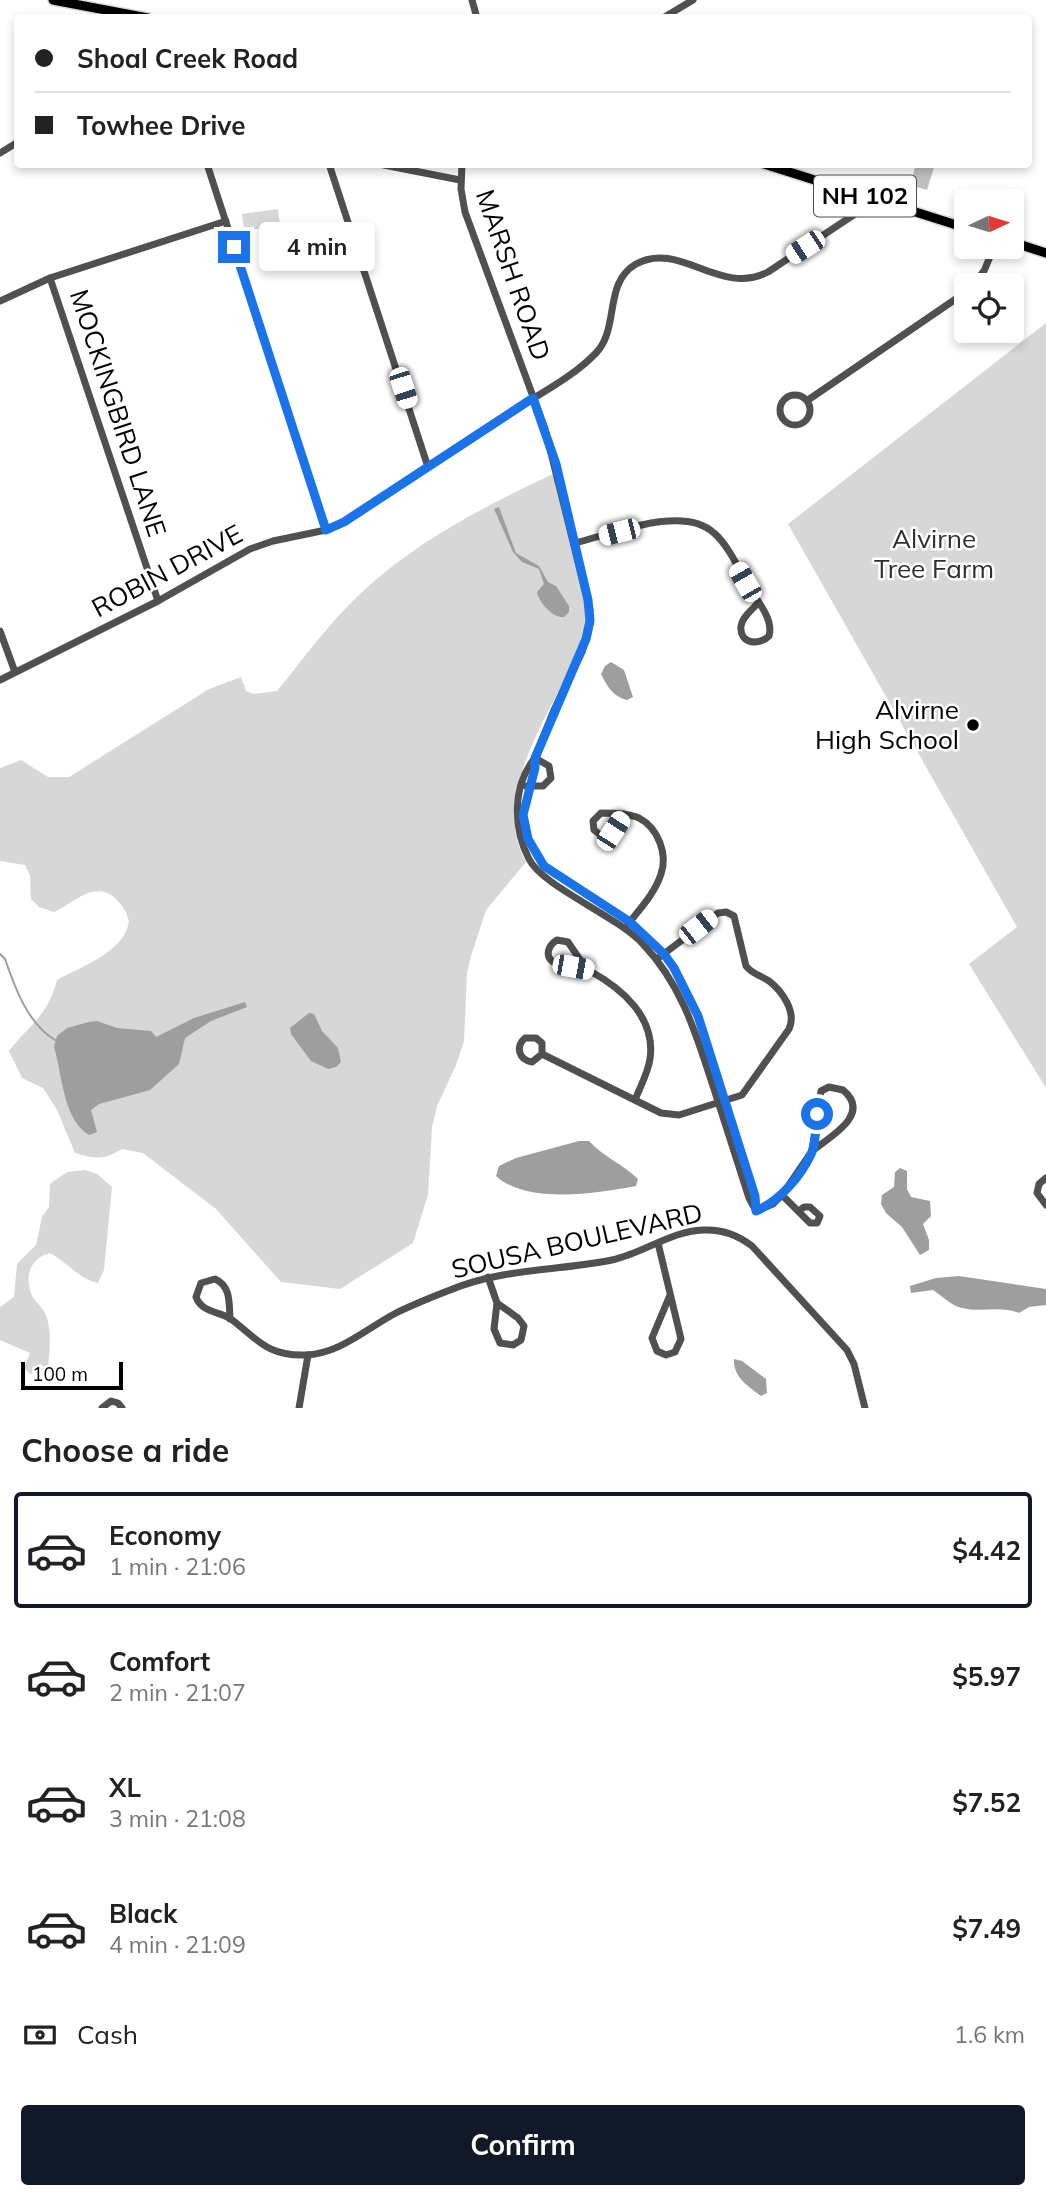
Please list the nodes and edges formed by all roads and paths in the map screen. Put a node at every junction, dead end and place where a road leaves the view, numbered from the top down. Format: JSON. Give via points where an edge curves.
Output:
{"nodes":[{"id":1,"x":53,"y":0,"type":"edge"},
{"id":2,"x":693,"y":0,"type":"edge"},
{"id":3,"x":90,"y":12,"type":"edge"},
{"id":4,"x":109,"y":14,"type":"edge"},
{"id":5,"x":670,"y":14,"type":"edge"},
{"id":6,"x":208,"y":168,"type":"edge"},
{"id":7,"x":330,"y":168,"type":"edge"},
{"id":8,"x":399,"y":168,"type":"edge"},
{"id":9,"x":462,"y":168,"type":"edge"},
{"id":10,"x":777,"y":168,"type":"edge"},
{"id":11,"x":460,"y":180,"type":"junction"},
{"id":12,"x":866,"y":196,"type":"junction"},
{"id":13,"x":226,"y":221,"type":"junction"},
{"id":14,"x":954,"y":224,"type":"edge"},
{"id":15,"x":1024,"y":246,"type":"edge"},
{"id":16,"x":1046,"y":253,"type":"edge"},
{"id":17,"x":50,"y":278,"type":"junction"},
{"id":18,"x":954,"y":300,"type":"edge"},
{"id":19,"x":0,"y":301,"type":"edge"},
{"id":20,"x":533,"y":398,"type":"junction"},
{"id":21,"x":808,"y":400,"type":"junction"},
{"id":22,"x":428,"y":467,"type":"junction"},
{"id":23,"x":326,"y":530,"type":"junction"},
{"id":24,"x":575,"y":543,"type":"junction"},
{"id":25,"x":158,"y":601,"type":"junction"},
{"id":26,"x":758,"y":603,"type":"junction"},
{"id":27,"x":0,"y":631,"type":"edge"},
{"id":28,"x":15,"y":672,"type":"junction"},
{"id":29,"x":0,"y":680,"type":"edge"},
{"id":30,"x":535,"y":758,"type":"junction"},
{"id":31,"x":525,"y":786,"type":"junction"},
{"id":32,"x":624,"y":814,"type":"dead end"},
{"id":33,"x":628,"y":925,"type":"junction"},
{"id":34,"x":661,"y":957,"type":"junction"},
{"id":35,"x":587,"y":970,"type":"junction"},
{"id":36,"x":542,"y":1054,"type":"dead end"},
{"id":37,"x":635,"y":1100,"type":"junction"},
{"id":38,"x":722,"y":1103,"type":"junction"},
{"id":39,"x":812,"y":1151,"type":"junction"},
{"id":40,"x":1046,"y":1178,"type":"edge"},
{"id":41,"x":782,"y":1195,"type":"junction"},
{"id":42,"x":1046,"y":1205,"type":"edge"},
{"id":43,"x":799,"y":1212,"type":"dead end"},
{"id":44,"x":658,"y":1243,"type":"junction"},
{"id":45,"x":488,"y":1277,"type":"junction"},
{"id":46,"x":670,"y":1295,"type":"junction"},
{"id":47,"x":497,"y":1303,"type":"junction"},
{"id":48,"x":230,"y":1319,"type":"junction"},
{"id":49,"x":308,"y":1355,"type":"junction"},
{"id":50,"x":102,"y":1408,"type":"edge"},
{"id":51,"x":122,"y":1408,"type":"edge"},
{"id":52,"x":299,"y":1408,"type":"edge"},
{"id":53,"x":865,"y":1408,"type":"edge"}],
"edges":[{"from":1,"to":3,"type":"main road"},
{"from":2,"to":5,"type":"street"},
{"from":3,"to":4,"type":"main road"},
{"from":6,"to":13,"type":"street"},
{"from":7,"to":22,"type":"street"},
{"from":8,"to":11,"type":"street"},
{"from":9,"to":11,"type":"street","name":"MARSH ROAD"},
{"from":10,"to":12,"type":"main road","number":"NH 102"},
{"from":11,"to":20,"type":"street","name":"MARSH ROAD","via":[[465,212]]},
{"from":12,"to":14,"type":"main road","number":"NH 102"},
{"from":12,"to":20,"type":"street","name":"ROBIN DRIVE","via":[[855,214],[752,278],[729,279],[661,258],[632,267],[618,284],[610,330],[601,348]]},
{"from":13,"to":17,"type":"street"},
{"from":13,"to":23,"type":"street"},
{"from":15,"to":16,"type":"main road"},
{"from":17,"to":19,"type":"street"},
{"from":17,"to":25,"type":"street","name":"MOCKINGBIRD LANE"},
{"from":18,"to":21,"type":"street"},
{"from":20,"to":22,"type":"street","name":"ROBIN DRIVE"},
{"from":20,"to":24,"type":"street","name":"MARSH ROAD","via":[[556,464]]},
{"from":21,"to":21,"type":"street","via":[[792,395],[784,399],[779,407],[784,422],[793,426],[803,423],[809,415]]},
{"from":22,"to":23,"type":"street","name":"ROBIN DRIVE"},
{"from":23,"to":25,"type":"street","name":"ROBIN DRIVE","via":[[250,549]]},
{"from":24,"to":26,"type":"street","via":[[671,520],[698,523],[720,538]]},
{"from":24,"to":30,"type":"street","name":"MARSH ROAD","via":[[590,610],[589,629]]},
{"from":25,"to":28,"type":"street","name":"ROBIN DRIVE"},
{"from":26,"to":26,"type":"street","via":[[770,631],[761,642],[752,643],[741,628]]},
{"from":27,"to":28,"type":"street"},
{"from":28,"to":29,"type":"street","name":"ROBIN DRIVE"},
{"from":30,"to":31,"type":"street","name":"MARSH ROAD"},
{"from":30,"to":31,"type":"street","via":[[549,766],[551,778],[546,785]]},
{"from":31,"to":33,"type":"street","name":"MARSH ROAD","via":[[523,815],[537,858]]},
{"from":32,"to":33,"type":"street","via":[[649,826],[663,857],[659,880]]},
{"from":33,"to":34,"type":"street","name":"MARSH ROAD"},
{"from":34,"to":38,"type":"street","name":"MARSH ROAD","via":[[685,1004]]},
{"from":34,"to":38,"type":"street","via":[[711,917],[731,914],[746,966],[770,982],[791,1010],[791,1025],[748,1090]]},
{"from":35,"to":35,"type":"street","via":[[568,942],[556,940],[550,945],[549,957],[554,963]]},
{"from":35,"to":37,"type":"street","via":[[634,1004],[649,1030],[650,1061]]},
{"from":36,"to":37,"type":"street"},
{"from":37,"to":38,"type":"street","via":[[670,1115]]},
{"from":38,"to":41,"type":"street","name":"MARSH ROAD","via":[[755,1196],[756,1211]]},
{"from":39,"to":39,"type":"street","via":[[820,1094],[829,1087],[843,1090],[854,1105],[853,1115]]},
{"from":39,"to":41,"type":"street"},
{"from":40,"to":42,"type":"street","via":[[1037,1193]]},
{"from":41,"to":43,"type":"street"},
{"from":44,"to":45,"type":"street","name":"SOUSA BOULEVARD","via":[[612,1260]]},
{"from":44,"to":46,"type":"street"},
{"from":44,"to":53,"type":"street","name":"SOUSA BOULEVARD","via":[[686,1232],[710,1230],[733,1235],[752,1246],[847,1350]]},
{"from":45,"to":47,"type":"street"},
{"from":45,"to":49,"type":"street","name":"SOUSA BOULEVARD","via":[[396,1313],[342,1346]]},
{"from":46,"to":46,"type":"street","via":[[681,1339],[675,1352],[666,1355],[654,1347],[652,1338]]},
{"from":47,"to":47,"type":"street","via":[[494,1335],[504,1345],[513,1345],[523,1336],[524,1326]]},
{"from":48,"to":48,"type":"street","name":"SOUSA BOULEVARD","via":[[198,1302],[196,1292],[201,1283],[210,1278],[224,1283]]},
{"from":48,"to":49,"type":"street","name":"SOUSA BOULEVARD","via":[[263,1345]]},
{"from":49,"to":52,"type":"street"},
{"from":50,"to":51,"type":"street","via":[[111,1401]]}]}
